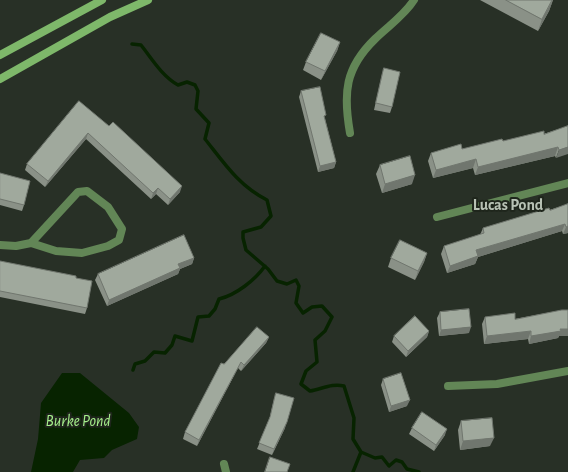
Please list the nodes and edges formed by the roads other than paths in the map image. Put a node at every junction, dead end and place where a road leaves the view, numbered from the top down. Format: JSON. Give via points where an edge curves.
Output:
{"nodes":[{"id":1,"x":102,"y":0,"type":"edge"},
{"id":2,"x":148,"y":0,"type":"edge"},
{"id":3,"x":414,"y":0,"type":"edge"},
{"id":4,"x":0,"y":55,"type":"edge"},
{"id":5,"x":0,"y":79,"type":"edge"},
{"id":6,"x":350,"y":132,"type":"dead end"},
{"id":7,"x":568,"y":183,"type":"edge"},
{"id":8,"x":437,"y":217,"type":"dead end"},
{"id":9,"x":31,"y":243,"type":"junction"},
{"id":10,"x":0,"y":245,"type":"edge"},
{"id":11,"x":568,"y":371,"type":"edge"},
{"id":12,"x":448,"y":386,"type":"dead end"}],
"edges":[{"from":1,"to":4,"type":"main road"},
{"from":2,"to":5,"type":"main road","via":[[110,17]]},
{"from":3,"to":6,"type":"street","via":[[359,57],[349,75],[347,116]]},
{"from":7,"to":8,"type":"street"},
{"from":9,"to":9,"type":"street","via":[[56,251],[82,253],[108,246],[119,240],[122,229],[108,207],[87,190],[78,192]]},
{"from":9,"to":10,"type":"street","via":[[16,246]]},
{"from":11,"to":12,"type":"street","via":[[497,384]]}]}
